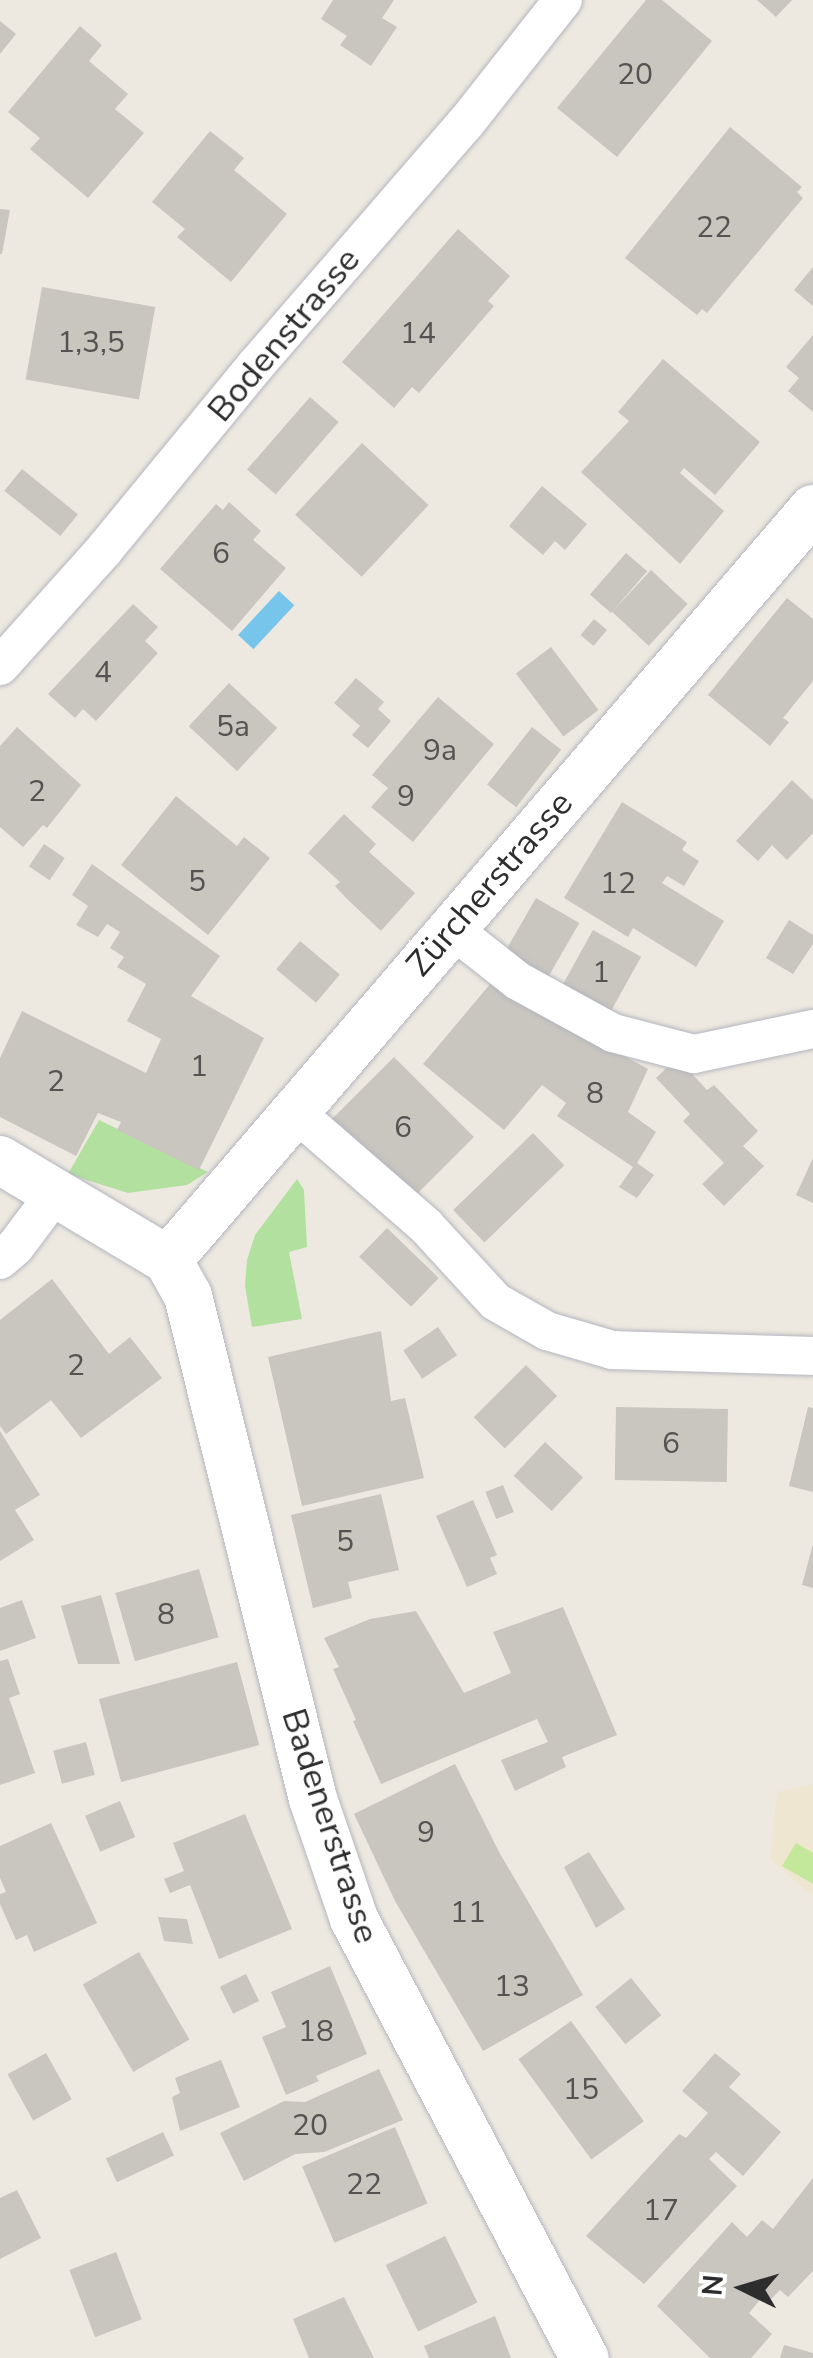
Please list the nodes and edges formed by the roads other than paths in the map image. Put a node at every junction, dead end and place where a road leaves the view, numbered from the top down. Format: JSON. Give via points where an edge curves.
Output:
{"nodes":[{"id":1,"x":562,"y":0,"type":"edge"},
{"id":2,"x":813,"y":509,"type":"edge"},
{"id":3,"x":0,"y":666,"type":"edge"},
{"id":4,"x":452,"y":929,"type":"junction"},
{"id":5,"x":813,"y":1028,"type":"edge"},
{"id":6,"x":295,"y":1112,"type":"junction"},
{"id":7,"x":0,"y":1160,"type":"edge"},
{"id":8,"x":54,"y":1195,"type":"junction"},
{"id":9,"x":0,"y":1260,"type":"edge"},
{"id":10,"x":168,"y":1260,"type":"junction"},
{"id":11,"x":813,"y":1356,"type":"edge"},
{"id":12,"x":584,"y":2358,"type":"edge"}],
"edges":[{"from":1,"to":3,"type":"street","name":"Bodenstrasse","via":[[466,124]]},
{"from":2,"to":4,"type":"street","name":"Zürcherstrasse"},
{"from":4,"to":5,"type":"street","via":[[518,981],[613,1033],[694,1054]]},
{"from":4,"to":6,"type":"street","name":"Zürcherstrasse"},
{"from":6,"to":10,"type":"street","name":"Zürcherstrasse"},
{"from":6,"to":11,"type":"street","via":[[426,1226],[496,1302],[546,1330],[612,1350]]},
{"from":7,"to":8,"type":"street"},
{"from":8,"to":9,"type":"street"},
{"from":8,"to":10,"type":"street"},
{"from":10,"to":12,"type":"street","name":"Badenerstrasse","via":[[188,1296],[313,1799],[354,1919]]}]}
